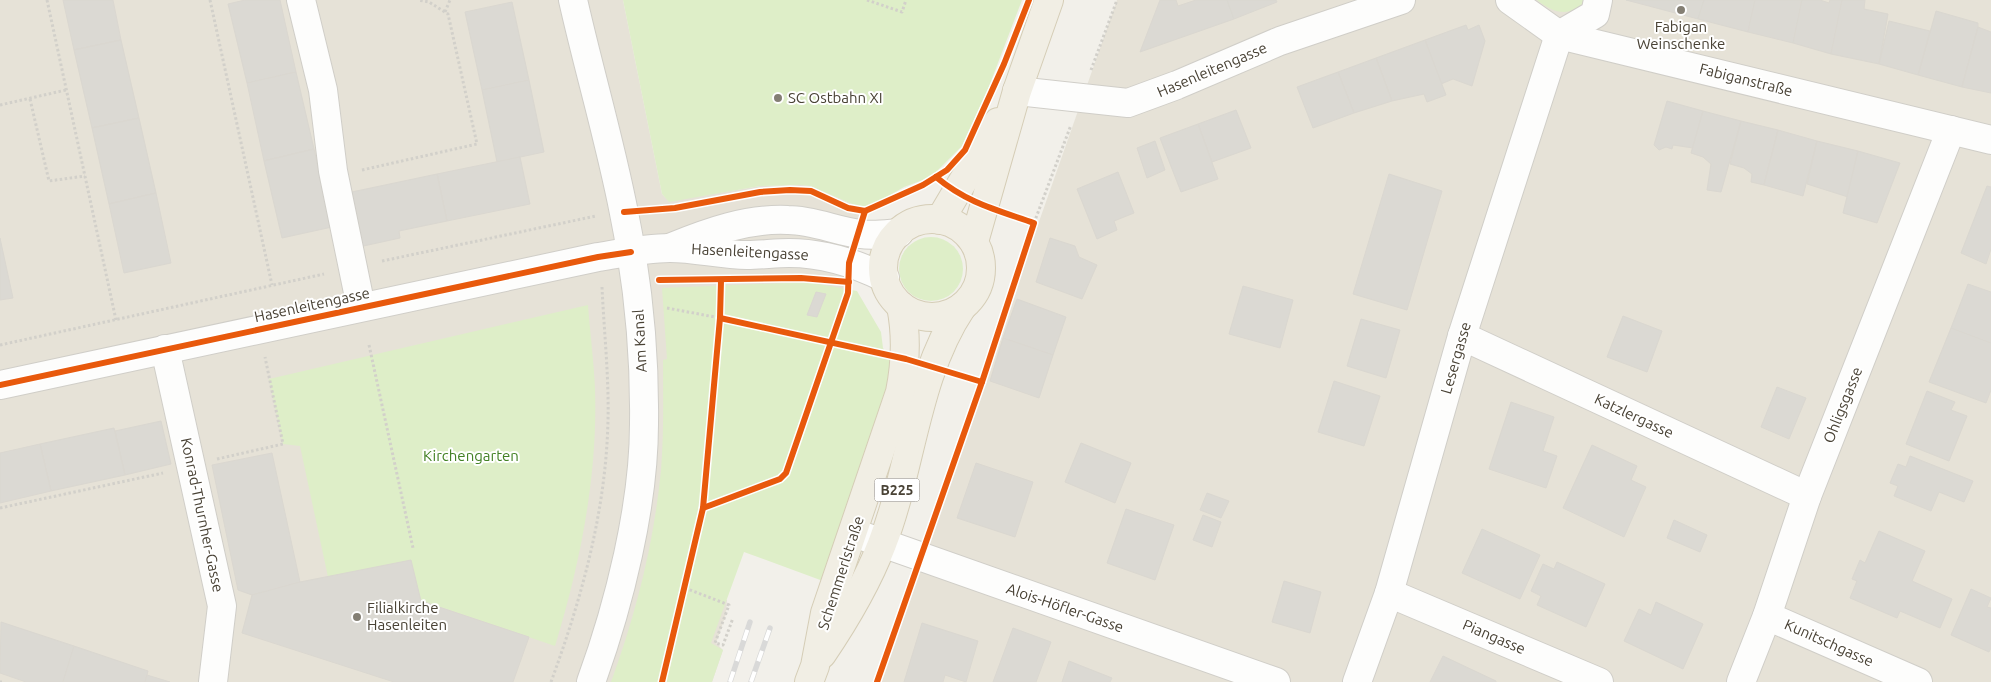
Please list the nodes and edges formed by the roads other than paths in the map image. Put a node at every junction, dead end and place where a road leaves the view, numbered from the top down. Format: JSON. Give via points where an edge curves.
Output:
{"nodes":[{"id":1,"x":301,"y":0,"type":"edge"},
{"id":2,"x":572,"y":0,"type":"edge"},
{"id":3,"x":1050,"y":0,"type":"edge"},
{"id":4,"x":1401,"y":0,"type":"edge"},
{"id":5,"x":1510,"y":0,"type":"edge"},
{"id":6,"x":1598,"y":0,"type":"edge"},
{"id":7,"x":1559,"y":36,"type":"junction"},
{"id":8,"x":1017,"y":91,"type":"junction"},
{"id":9,"x":1951,"y":130,"type":"junction"},
{"id":10,"x":1991,"y":140,"type":"edge"},
{"id":11,"x":940,"y":220,"type":"junction"},
{"id":12,"x":898,"y":233,"type":"junction"},
{"id":13,"x":974,"y":242,"type":"junction"},
{"id":14,"x":671,"y":248,"type":"junction"},
{"id":15,"x":631,"y":252,"type":"junction"},
{"id":16,"x":885,"y":278,"type":"junction"},
{"id":17,"x":901,"y":306,"type":"junction"},
{"id":18,"x":361,"y":307,"type":"junction"},
{"id":19,"x":962,"y":307,"type":"junction"},
{"id":20,"x":1462,"y":336,"type":"junction"},
{"id":21,"x":165,"y":349,"type":"junction"},
{"id":22,"x":0,"y":385,"type":"edge"},
{"id":23,"x":1806,"y":496,"type":"junction"},
{"id":24,"x":854,"y":533,"type":"junction"},
{"id":25,"x":882,"y":544,"type":"junction"},
{"id":26,"x":1389,"y":593,"type":"junction"},
{"id":27,"x":1767,"y":616,"type":"junction"},
{"id":28,"x":812,"y":674,"type":"edge"},
{"id":29,"x":213,"y":682,"type":"edge"},
{"id":30,"x":591,"y":682,"type":"edge"},
{"id":31,"x":1276,"y":682,"type":"edge"},
{"id":32,"x":1357,"y":682,"type":"edge"},
{"id":33,"x":1599,"y":682,"type":"edge"},
{"id":34,"x":1741,"y":682,"type":"edge"},
{"id":35,"x":1918,"y":682,"type":"edge"}],
"edges":[{"from":1,"to":18,"type":"street","via":[[323,90],[334,176]]},
{"from":2,"to":15,"type":"street","name":"Am Kanal"},
{"from":3,"to":8,"type":"main road","number":"B225"},
{"from":4,"to":8,"type":"street","name":"Hasenleitengasse","via":[[1280,41],[1128,103]]},
{"from":5,"to":7,"type":"street","name":"Fabiganstraße"},
{"from":6,"to":7,"type":"street","via":[[1596,14]]},
{"from":7,"to":9,"type":"street","name":"Fabiganstraße"},
{"from":7,"to":20,"type":"street","name":"Lesergasse"},
{"from":8,"to":11,"type":"main road","number":"B225"},
{"from":8,"to":13,"type":"main road","number":"B225"},
{"from":9,"to":10,"type":"street","name":"Fabiganstraße"},
{"from":9,"to":23,"type":"street","name":"Ohligsgasse"},
{"from":11,"to":12,"type":"main road","via":[[911,224]]},
{"from":11,"to":13,"type":"main road","via":[[958,227]]},
{"from":12,"to":14,"type":"street","name":"Hasenleitengasse","via":[[859,234],[812,223],[771,220],[710,232]]},
{"from":12,"to":16,"type":"main road","number":"B225","via":[[888,247]]},
{"from":13,"to":19,"type":"main road","number":"B225","via":[[980,258],[980,279],[974,295]]},
{"from":14,"to":15,"type":"street","name":"Hasenleitengasse"},
{"from":14,"to":16,"type":"street","name":"Hasenleitengasse","via":[[717,254],[818,256],[850,263]]},
{"from":15,"to":18,"type":"street","name":"Hasenleitengasse","via":[[598,256]]},
{"from":15,"to":30,"type":"street","name":"Am Kanal","via":[[638,302],[644,425],[637,502],[619,589]]},
{"from":16,"to":17,"type":"main road","number":"B225","via":[[890,293]]},
{"from":17,"to":19,"type":"main road","via":[[914,314],[930,317],[946,316]]},
{"from":17,"to":24,"type":"main road","name":"Schemmerlstraße","number":"B225","via":[[906,359],[900,392]]},
{"from":18,"to":21,"type":"street","name":"Hasenleitengasse"},
{"from":19,"to":25,"type":"main road","name":"Schemmerlstraße","number":"B225","via":[[947,331],[933,366]]},
{"from":20,"to":23,"type":"street","name":"Katzlergasse"},
{"from":20,"to":26,"type":"street","name":"Lesergasse"},
{"from":21,"to":22,"type":"street","name":"Hasenleitengasse"},
{"from":21,"to":29,"type":"street","name":"Konrad-Thurnher-Gasse","via":[[179,469],[222,606]]},
{"from":23,"to":27,"type":"street","name":"Ohligsgasse"},
{"from":24,"to":25,"type":"street","name":"Alois-Höfler-Gasse"},
{"from":24,"to":28,"type":"main road","name":"Schemmerlstraße","number":"B225","via":[[825,613]]},
{"from":25,"to":28,"type":"main road","name":"Schemmerlstraße","number":"B225","via":[[844,621]]},
{"from":25,"to":31,"type":"street","name":"Alois-Höfler-Gasse"},
{"from":26,"to":32,"type":"street","name":"Lesergasse"},
{"from":26,"to":33,"type":"street","name":"Piangasse"},
{"from":27,"to":34,"type":"street","name":"Ohligsgasse"},
{"from":27,"to":35,"type":"street","name":"Kunitschgasse"}]}
